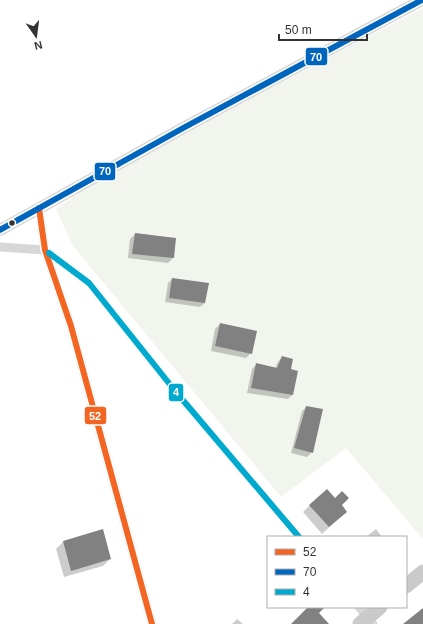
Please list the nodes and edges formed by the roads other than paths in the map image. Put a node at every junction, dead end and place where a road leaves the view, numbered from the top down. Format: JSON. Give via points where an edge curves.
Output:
{"nodes":[{"id":1,"x":422,"y":0,"type":"edge"},
{"id":2,"x":39,"y":208,"type":"junction"},
{"id":3,"x":0,"y":230,"type":"edge"},
{"id":4,"x":0,"y":247,"type":"edge"},
{"id":5,"x":45,"y":250,"type":"junction"},
{"id":6,"x":298,"y":536,"type":"edge"},
{"id":7,"x":423,"y":572,"type":"edge"},
{"id":8,"x":407,"y":585,"type":"edge"},
{"id":9,"x":379,"y":608,"type":"edge"},
{"id":10,"x":365,"y":618,"type":"edge"},
{"id":11,"x":151,"y":624,"type":"edge"}],
"edges":[{"from":1,"to":2,"type":"street"},
{"from":2,"to":3,"type":"street"},
{"from":2,"to":5,"type":"street"},
{"from":4,"to":5,"type":"street"},
{"from":5,"to":6,"type":"street","via":[[89,283],[176,392]]},
{"from":5,"to":11,"type":"street","via":[[71,326]]},
{"from":7,"to":8,"type":"main road"},
{"from":9,"to":10,"type":"main road"}]}
